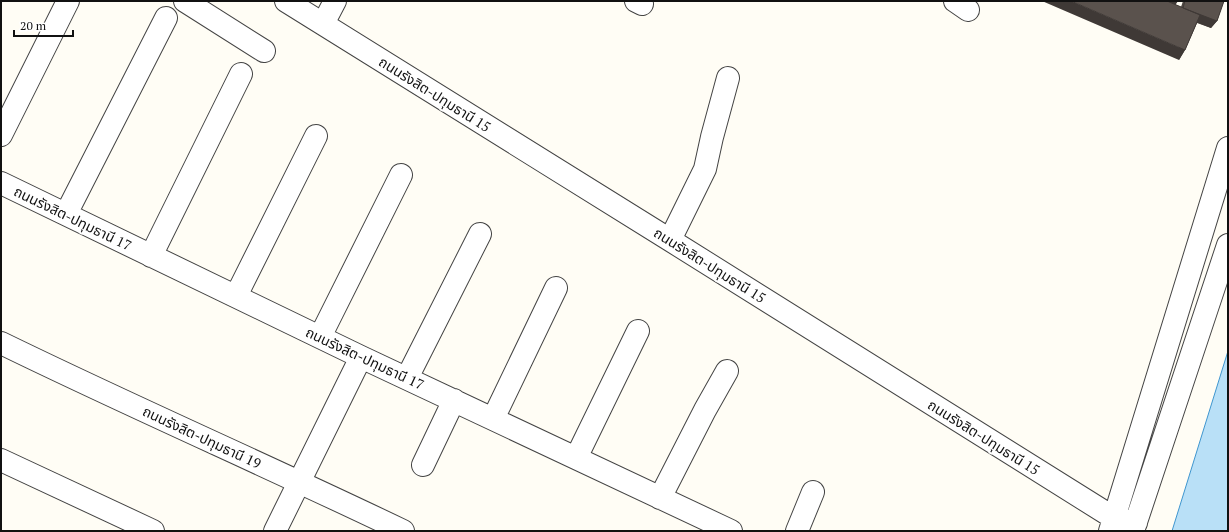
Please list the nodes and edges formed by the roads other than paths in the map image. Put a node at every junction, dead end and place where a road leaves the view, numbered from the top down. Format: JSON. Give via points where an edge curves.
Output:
{"nodes":[{"id":1,"x":68,"y":1,"type":"edge"},
{"id":2,"x":185,"y":1,"type":"edge"},
{"id":3,"x":286,"y":1,"type":"edge"},
{"id":4,"x":335,"y":1,"type":"edge"},
{"id":5,"x":166,"y":18,"type":"dead end"},
{"id":6,"x":323,"y":24,"type":"junction"},
{"id":7,"x":264,"y":51,"type":"dead end"},
{"id":8,"x":240,"y":74,"type":"dead end"},
{"id":9,"x":728,"y":78,"type":"dead end"},
{"id":10,"x":1,"y":135,"type":"edge"},
{"id":11,"x":316,"y":136,"type":"dead end"},
{"id":12,"x":1228,"y":148,"type":"edge"},
{"id":13,"x":401,"y":176,"type":"dead end"},
{"id":14,"x":1,"y":183,"type":"edge"},
{"id":15,"x":66,"y":214,"type":"junction"},
{"id":16,"x":480,"y":234,"type":"dead end"},
{"id":17,"x":670,"y":240,"type":"junction"},
{"id":18,"x":1227,"y":252,"type":"edge"},
{"id":19,"x":151,"y":256,"type":"junction"},
{"id":20,"x":556,"y":288,"type":"dead end"},
{"id":21,"x":236,"y":296,"type":"junction"},
{"id":22,"x":638,"y":331,"type":"dead end"},
{"id":23,"x":320,"y":337,"type":"junction"},
{"id":24,"x":1,"y":343,"type":"edge"},
{"id":25,"x":361,"y":357,"type":"junction"},
{"id":26,"x":727,"y":370,"type":"dead end"},
{"id":27,"x":408,"y":378,"type":"junction"},
{"id":28,"x":454,"y":400,"type":"junction"},
{"id":29,"x":493,"y":419,"type":"junction"},
{"id":30,"x":576,"y":458,"type":"junction"},
{"id":31,"x":1,"y":460,"type":"edge"},
{"id":32,"x":423,"y":465,"type":"dead end"},
{"id":33,"x":300,"y":482,"type":"junction"},
{"id":34,"x":812,"y":492,"type":"dead end"},
{"id":35,"x":660,"y":498,"type":"junction"},
{"id":36,"x":1112,"y":525,"type":"edge"},
{"id":37,"x":1134,"y":527,"type":"edge"},
{"id":38,"x":719,"y":529,"type":"edge"},
{"id":39,"x":153,"y":531,"type":"edge"},
{"id":40,"x":275,"y":531,"type":"edge"},
{"id":41,"x":403,"y":531,"type":"edge"},
{"id":42,"x":797,"y":531,"type":"edge"}],
"edges":[{"from":1,"to":10,"type":"street"},
{"from":2,"to":7,"type":"street"},
{"from":3,"to":6,"type":"street","name":"ถนนรังสิต-ปทุมธานี 15"},
{"from":4,"to":6,"type":"street"},
{"from":5,"to":15,"type":"street"},
{"from":6,"to":17,"type":"street","name":"ถนนรังสิต-ปทุมธานี 15"},
{"from":8,"to":19,"type":"street"},
{"from":9,"to":17,"type":"street","via":[[704,169]]},
{"from":11,"to":21,"type":"street"},
{"from":12,"to":36,"type":"street"},
{"from":13,"to":23,"type":"street"},
{"from":14,"to":15,"type":"street","name":"ถนนรังสิต-ปทุมธานี 17"},
{"from":15,"to":19,"type":"street","name":"ถนนรังสิต-ปทุมธานี 17"},
{"from":16,"to":27,"type":"street"},
{"from":17,"to":36,"type":"street","name":"ถนนรังสิต-ปทุมธานี 15"},
{"from":18,"to":37,"type":"street"},
{"from":19,"to":21,"type":"street","name":"ถนนรังสิต-ปทุมธานี 17"},
{"from":20,"to":29,"type":"street"},
{"from":21,"to":23,"type":"street","name":"ถนนรังสิต-ปทุมธานี 17"},
{"from":22,"to":30,"type":"street"},
{"from":23,"to":25,"type":"street","name":"ถนนรังสิต-ปทุมธานี 17"},
{"from":24,"to":33,"type":"street","name":"ถนนรังสิต-ปทุมธานี 19"},
{"from":25,"to":27,"type":"street","name":"ถนนรังสิต-ปทุมธานี 17"},
{"from":25,"to":33,"type":"street"},
{"from":26,"to":35,"type":"street"},
{"from":27,"to":28,"type":"street","name":"ถนนรังสิต-ปทุมธานี 17"},
{"from":28,"to":29,"type":"street","name":"ถนนรังสิต-ปทุมธานี 17"},
{"from":28,"to":32,"type":"street"},
{"from":29,"to":30,"type":"street","name":"ถนนรังสิต-ปทุมธานี 17"},
{"from":30,"to":35,"type":"street","name":"ถนนรังสิต-ปทุมธานี 17"},
{"from":31,"to":39,"type":"street"},
{"from":33,"to":40,"type":"street"},
{"from":33,"to":41,"type":"street","name":"ถนนรังสิต-ปทุมธานี 19"},
{"from":34,"to":42,"type":"street"},
{"from":35,"to":38,"type":"street","name":"ถนนรังสิต-ปทุมธานี 17"},
{"from":36,"to":37,"type":"street","name":"ถนนรังสิต-ปทุมธานี 15"}]}
